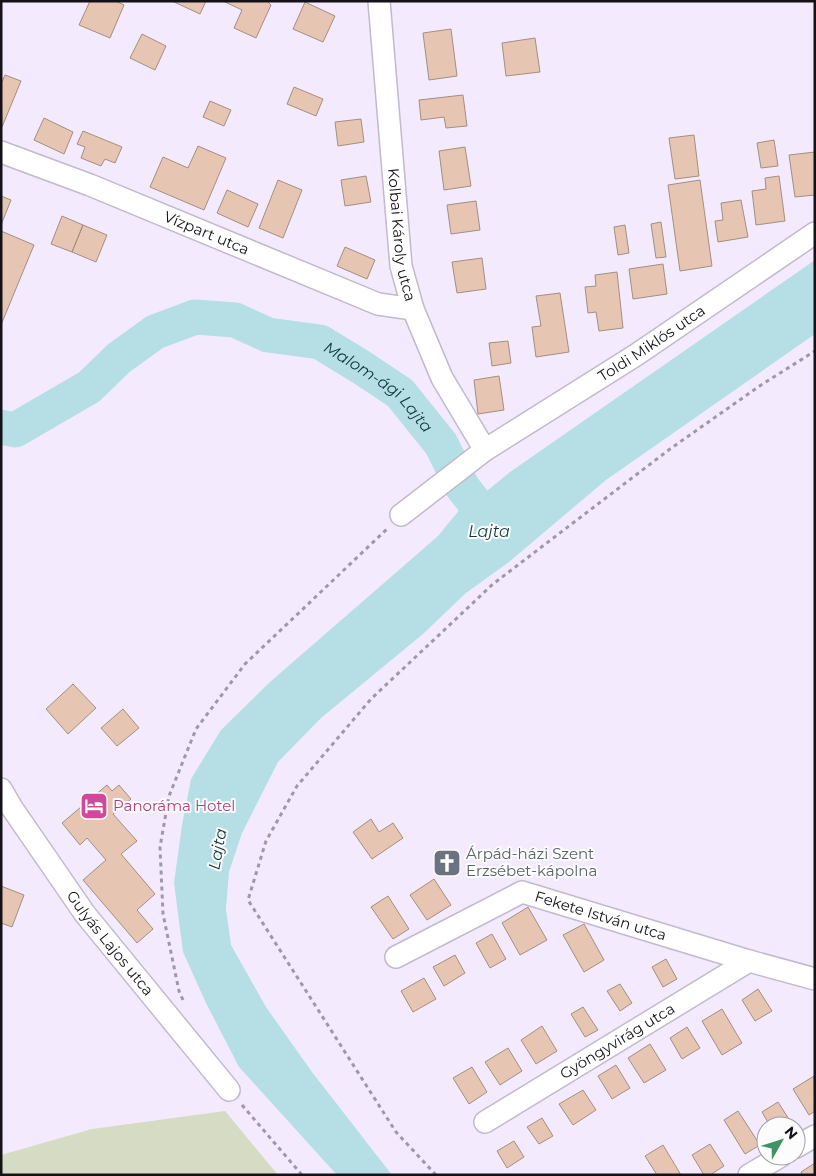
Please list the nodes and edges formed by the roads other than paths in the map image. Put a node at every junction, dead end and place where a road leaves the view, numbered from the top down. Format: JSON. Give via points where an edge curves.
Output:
{"nodes":[{"id":1,"x":360,"y":1,"type":"edge"},
{"id":2,"x":380,"y":6,"type":"edge"},
{"id":3,"x":1,"y":152,"type":"edge"},
{"id":4,"x":815,"y":233,"type":"edge"},
{"id":5,"x":413,"y":309,"type":"junction"},
{"id":6,"x":478,"y":455,"type":"junction"},
{"id":7,"x":401,"y":516,"type":"road end"},
{"id":8,"x":1,"y":789,"type":"edge"},
{"id":9,"x":396,"y":957,"type":"dead end"},
{"id":10,"x":749,"y":961,"type":"junction"},
{"id":11,"x":815,"y":979,"type":"edge"},
{"id":12,"x":229,"y":1090,"type":"road end"},
{"id":13,"x":486,"y":1122,"type":"dead end"},
{"id":14,"x":764,"y":1166,"type":"edge"},
{"id":15,"x":749,"y":1175,"type":"edge"}],
"edges":[{"from":1,"to":2,"type":"street"},
{"from":2,"to":5,"type":"street","name":"Kolbai Károly utca","via":[[401,266]]},
{"from":3,"to":5,"type":"street","name":"Vízpart utca","via":[[90,185],[378,304]]},
{"from":4,"to":6,"type":"street","name":"Toldi Miklós utca","via":[[636,354]]},
{"from":5,"to":6,"type":"street","name":"Kolbai Károly utca"},
{"from":6,"to":7,"type":"street","name":"Toldi Miklós utca"},
{"from":8,"to":12,"type":"street","name":"Gulyás Lajos utca","via":[[85,914]]},
{"from":9,"to":10,"type":"street","name":"Fekete István utca","via":[[522,892]]},
{"from":10,"to":11,"type":"street","name":"Fekete István utca"},
{"from":10,"to":13,"type":"street","name":"Gyöngyvirág utca"},
{"from":14,"to":15,"type":"street"}]}
